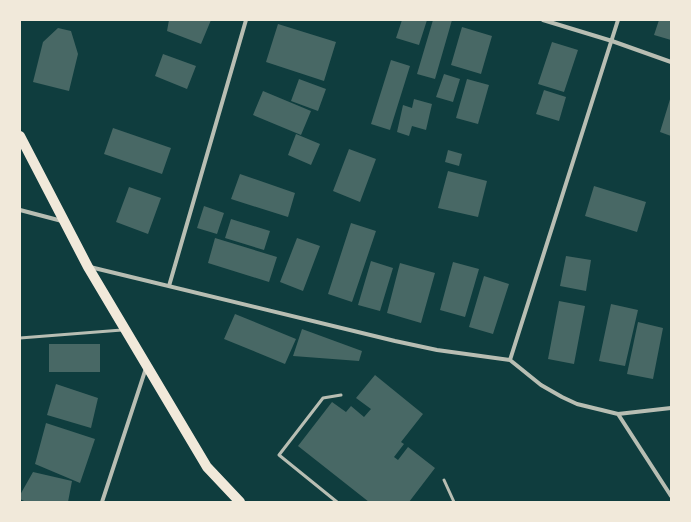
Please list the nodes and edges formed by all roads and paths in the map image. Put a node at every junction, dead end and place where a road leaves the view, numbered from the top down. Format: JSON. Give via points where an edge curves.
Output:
{"nodes":[{"id":1,"x":246,"y":20,"type":"edge"},
{"id":2,"x":543,"y":20,"type":"edge"},
{"id":3,"x":618,"y":20,"type":"edge"},
{"id":4,"x":612,"y":41,"type":"junction"},
{"id":5,"x":671,"y":62,"type":"edge"},
{"id":6,"x":20,"y":136,"type":"edge"},
{"id":7,"x":20,"y":210,"type":"edge"},
{"id":8,"x":64,"y":222,"type":"junction"},
{"id":9,"x":88,"y":267,"type":"junction"},
{"id":10,"x":169,"y":286,"type":"junction"},
{"id":11,"x":126,"y":330,"type":"junction"},
{"id":12,"x":20,"y":338,"type":"edge"},
{"id":13,"x":510,"y":360,"type":"junction"},
{"id":14,"x":147,"y":365,"type":"junction"},
{"id":15,"x":341,"y":395,"type":"dead end"},
{"id":16,"x":671,"y":408,"type":"edge"},
{"id":17,"x":618,"y":414,"type":"junction"},
{"id":18,"x":444,"y":480,"type":"dead end"},
{"id":19,"x":671,"y":496,"type":"edge"},
{"id":20,"x":102,"y":502,"type":"edge"},
{"id":21,"x":240,"y":502,"type":"edge"},
{"id":22,"x":337,"y":502,"type":"edge"},
{"id":23,"x":454,"y":502,"type":"edge"}],
"edges":[{"from":1,"to":10,"type":"street"},
{"from":2,"to":4,"type":"street"},
{"from":3,"to":4,"type":"street"},
{"from":4,"to":5,"type":"street"},
{"from":4,"to":13,"type":"street"},
{"from":6,"to":8,"type":"main road"},
{"from":7,"to":8,"type":"street"},
{"from":8,"to":9,"type":"main road"},
{"from":9,"to":10,"type":"street"},
{"from":9,"to":11,"type":"main road"},
{"from":10,"to":13,"type":"street","via":[[395,341],[437,350]]},
{"from":11,"to":12,"type":"lane"},
{"from":11,"to":14,"type":"main road"},
{"from":13,"to":17,"type":"street","via":[[541,385],[562,397],[577,404]]},
{"from":14,"to":20,"type":"street"},
{"from":14,"to":21,"type":"main road","via":[[207,467]]},
{"from":15,"to":22,"type":"lane","via":[[323,398],[280,455]]},
{"from":16,"to":17,"type":"street"},
{"from":17,"to":19,"type":"street"},
{"from":18,"to":23,"type":"lane"}]}
